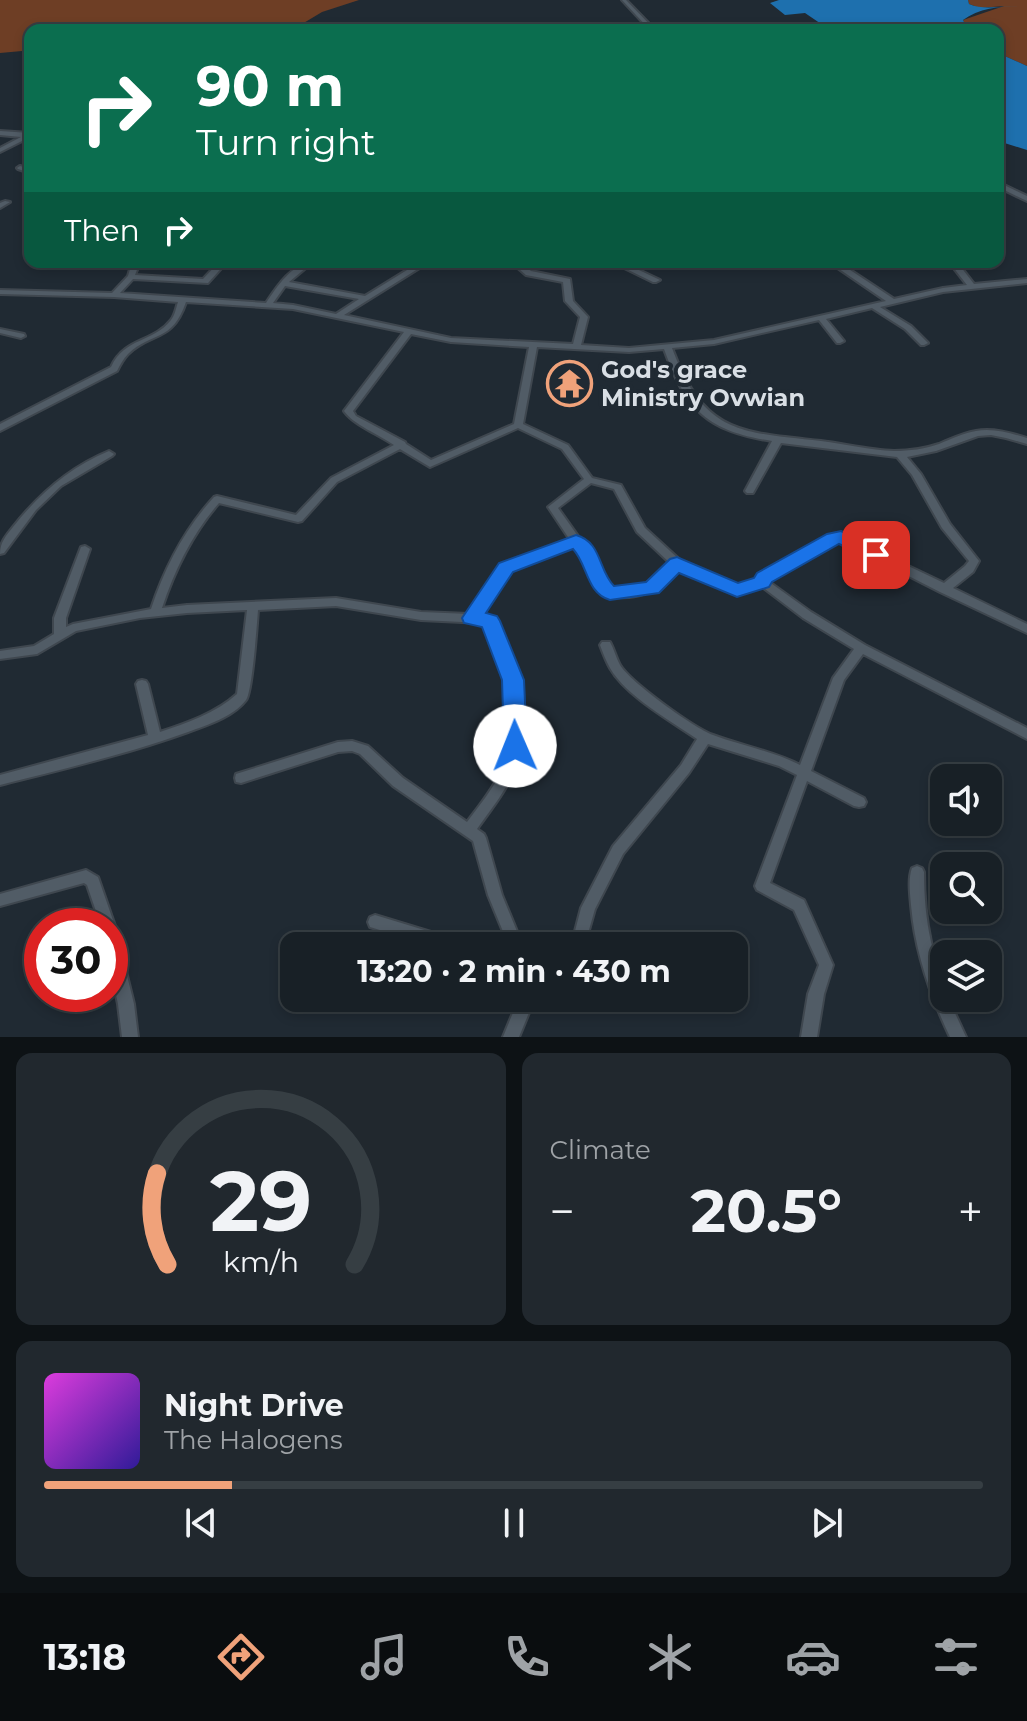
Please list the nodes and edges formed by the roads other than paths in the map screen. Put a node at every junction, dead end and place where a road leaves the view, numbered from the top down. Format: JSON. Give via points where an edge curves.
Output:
{"nodes":[{"id":1,"x":624,"y":0,"type":"edge"},
{"id":2,"x":647,"y":24,"type":"edge"},
{"id":3,"x":0,"y":133,"type":"edge"},
{"id":4,"x":24,"y":136,"type":"edge"},
{"id":5,"x":24,"y":139,"type":"edge"},
{"id":6,"x":0,"y":150,"type":"edge"},
{"id":7,"x":20,"y":168,"type":"dead end"},
{"id":8,"x":24,"y":169,"type":"edge"},
{"id":9,"x":1004,"y":187,"type":"edge"},
{"id":10,"x":1027,"y":199,"type":"edge"},
{"id":11,"x":134,"y":268,"type":"edge"},
{"id":12,"x":217,"y":268,"type":"edge"},
{"id":13,"x":302,"y":268,"type":"edge"},
{"id":14,"x":415,"y":268,"type":"edge"},
{"id":15,"x":523,"y":268,"type":"edge"},
{"id":16,"x":629,"y":268,"type":"edge"},
{"id":17,"x":842,"y":268,"type":"edge"},
{"id":18,"x":958,"y":268,"type":"edge"},
{"id":19,"x":131,"y":277,"type":"junction"},
{"id":20,"x":656,"y":280,"type":"dead end"},
{"id":21,"x":1027,"y":281,"type":"edge"},
{"id":22,"x":283,"y":283,"type":"junction"},
{"id":23,"x":971,"y":286,"type":"junction"},
{"id":24,"x":2,"y":295,"type":"edge"},
{"id":25,"x":114,"y":295,"type":"junction"},
{"id":26,"x":366,"y":298,"type":"junction"},
{"id":27,"x":183,"y":299,"type":"junction"},
{"id":28,"x":892,"y":301,"type":"junction"},
{"id":29,"x":268,"y":305,"type":"junction"},
{"id":30,"x":874,"y":306,"type":"junction"},
{"id":31,"x":339,"y":315,"type":"junction"},
{"id":32,"x":822,"y":319,"type":"junction"},
{"id":33,"x":0,"y":331,"type":"edge"},
{"id":34,"x":408,"y":332,"type":"junction"},
{"id":35,"x":21,"y":336,"type":"dead end"},
{"id":36,"x":840,"y":341,"type":"dead end"},
{"id":37,"x":924,"y":343,"type":"dead end"},
{"id":38,"x":533,"y":345,"type":"junction"},
{"id":39,"x":667,"y":347,"type":"junction"},
{"id":40,"x":576,"y":348,"type":"junction"},
{"id":41,"x":518,"y":425,"type":"junction"},
{"id":42,"x":0,"y":428,"type":"edge"},
{"id":43,"x":778,"y":439,"type":"junction"},
{"id":44,"x":1027,"y":441,"type":"edge"},
{"id":45,"x":402,"y":444,"type":"junction"},
{"id":46,"x":109,"y":454,"type":"dead end"},
{"id":47,"x":900,"y":454,"type":"junction"},
{"id":48,"x":589,"y":480,"type":"junction"},
{"id":49,"x":750,"y":491,"type":"dead end"},
{"id":50,"x":576,"y":541,"type":"junction"},
{"id":51,"x":85,"y":549,"type":"dead end"},
{"id":52,"x":0,"y":551,"type":"edge"},
{"id":53,"x":677,"y":564,"type":"junction"},
{"id":54,"x":762,"y":582,"type":"junction"},
{"id":55,"x":944,"y":589,"type":"junction"},
{"id":56,"x":253,"y":606,"type":"junction"},
{"id":57,"x":155,"y":612,"type":"junction"},
{"id":58,"x":472,"y":618,"type":"junction"},
{"id":59,"x":1027,"y":629,"type":"edge"},
{"id":60,"x":60,"y":635,"type":"junction"},
{"id":61,"x":606,"y":645,"type":"dead end"},
{"id":62,"x":861,"y":648,"type":"junction"},
{"id":63,"x":0,"y":655,"type":"edge"},
{"id":64,"x":142,"y":684,"type":"dead end"},
{"id":65,"x":1027,"y":734,"type":"edge"},
{"id":66,"x":155,"y":737,"type":"junction"},
{"id":67,"x":705,"y":738,"type":"junction"},
{"id":68,"x":805,"y":773,"type":"junction"},
{"id":69,"x":241,"y":778,"type":"dead end"},
{"id":70,"x":0,"y":780,"type":"edge"},
{"id":71,"x":859,"y":802,"type":"dead end"},
{"id":72,"x":470,"y":829,"type":"junction"},
{"id":73,"x":917,"y":872,"type":"dead end"},
{"id":74,"x":0,"y":900,"type":"edge"},
{"id":75,"x":102,"y":908,"type":"edge"},
{"id":76,"x":375,"y":922,"type":"dead end"},
{"id":77,"x":408,"y":932,"type":"edge"},
{"id":78,"x":510,"y":932,"type":"edge"},
{"id":79,"x":582,"y":932,"type":"edge"},
{"id":80,"x":127,"y":1012,"type":"edge"},
{"id":81,"x":521,"y":1012,"type":"edge"},
{"id":82,"x":130,"y":1037,"type":"edge"},
{"id":83,"x":511,"y":1037,"type":"edge"},
{"id":84,"x":809,"y":1037,"type":"edge"},
{"id":85,"x":958,"y":1037,"type":"edge"}],
"edges":[{"from":1,"to":2,"type":"street"},
{"from":3,"to":4,"type":"street"},
{"from":5,"to":6,"type":"street"},
{"from":7,"to":8,"type":"street"},
{"from":9,"to":10,"type":"street"},
{"from":11,"to":19,"type":"street"},
{"from":12,"to":19,"type":"street","via":[[205,281]]},
{"from":13,"to":22,"type":"street"},
{"from":14,"to":26,"type":"street"},
{"from":15,"to":40,"type":"street","via":[[567,281],[569,301],[584,317]]},
{"from":16,"to":20,"type":"street"},
{"from":17,"to":28,"type":"street"},
{"from":18,"to":23,"type":"street"},
{"from":19,"to":25,"type":"street"},
{"from":21,"to":23,"type":"street"},
{"from":22,"to":26,"type":"street"},
{"from":22,"to":29,"type":"street"},
{"from":23,"to":28,"type":"street"},
{"from":24,"to":25,"type":"street"},
{"from":25,"to":27,"type":"street"},
{"from":26,"to":31,"type":"street"},
{"from":27,"to":29,"type":"street"},
{"from":27,"to":42,"type":"street","via":[[172,324],[118,355],[114,369]]},
{"from":28,"to":30,"type":"street"},
{"from":29,"to":31,"type":"street"},
{"from":30,"to":32,"type":"street"},
{"from":30,"to":37,"type":"street","via":[[915,331]]},
{"from":31,"to":34,"type":"street"},
{"from":32,"to":36,"type":"street"},
{"from":32,"to":39,"type":"street","via":[[736,339]]},
{"from":33,"to":35,"type":"street"},
{"from":34,"to":38,"type":"street"},
{"from":34,"to":45,"type":"street","via":[[348,411]]},
{"from":38,"to":40,"type":"street"},
{"from":38,"to":41,"type":"street"},
{"from":39,"to":40,"type":"street"},
{"from":39,"to":43,"type":"street","via":[[678,377],[712,419]]},
{"from":41,"to":45,"type":"street","via":[[430,464]]},
{"from":41,"to":48,"type":"street","via":[[565,447]]},
{"from":43,"to":47,"type":"street"},
{"from":43,"to":49,"type":"street"},
{"from":44,"to":47,"type":"street","via":[[984,431]]},
{"from":45,"to":57,"type":"street","via":[[334,480],[298,519],[217,499],[200,517],[165,579]]},
{"from":46,"to":52,"type":"street","via":[[58,484]]},
{"from":47,"to":55,"type":"street","via":[[974,561]]},
{"from":48,"to":50,"type":"street","via":[[553,507]]},
{"from":48,"to":53,"type":"street","via":[[618,487],[641,530]]},
{"from":50,"to":53,"type":"street","via":[[591,556],[600,584],[610,593],[652,588]]},
{"from":50,"to":58,"type":"street","via":[[506,568]]},
{"from":51,"to":60,"type":"street","via":[[60,618]]},
{"from":53,"to":54,"type":"street","via":[[737,591]]},
{"from":54,"to":55,"type":"street","via":[[841,537]]},
{"from":54,"to":62,"type":"street"},
{"from":55,"to":59,"type":"street"},
{"from":56,"to":57,"type":"street"},
{"from":56,"to":58,"type":"street","via":[[336,602],[407,615]]},
{"from":56,"to":66,"type":"street","via":[[238,704],[199,724]]},
{"from":57,"to":60,"type":"street"},
{"from":58,"to":72,"type":"street","via":[[490,621],[513,680],[515,746],[496,791]]},
{"from":60,"to":63,"type":"street","via":[[37,650]]},
{"from":61,"to":67,"type":"street","via":[[624,678]]},
{"from":62,"to":65,"type":"street"},
{"from":62,"to":68,"type":"street","via":[[839,678]]},
{"from":64,"to":66,"type":"street"},
{"from":66,"to":70,"type":"street"},
{"from":67,"to":68,"type":"street"},
{"from":67,"to":79,"type":"street","via":[[618,850],[588,908]]},
{"from":68,"to":71,"type":"street"},
{"from":68,"to":84,"type":"street","via":[[762,886],[799,905],[826,965]]},
{"from":69,"to":72,"type":"street","via":[[352,746]]},
{"from":72,"to":78,"type":"street","via":[[479,838]]},
{"from":73,"to":85,"type":"street","via":[[916,909],[928,961]]},
{"from":74,"to":75,"type":"street","via":[[86,876],[93,881]]},
{"from":76,"to":77,"type":"street"},
{"from":80,"to":82,"type":"street"},
{"from":81,"to":83,"type":"street"}]}
